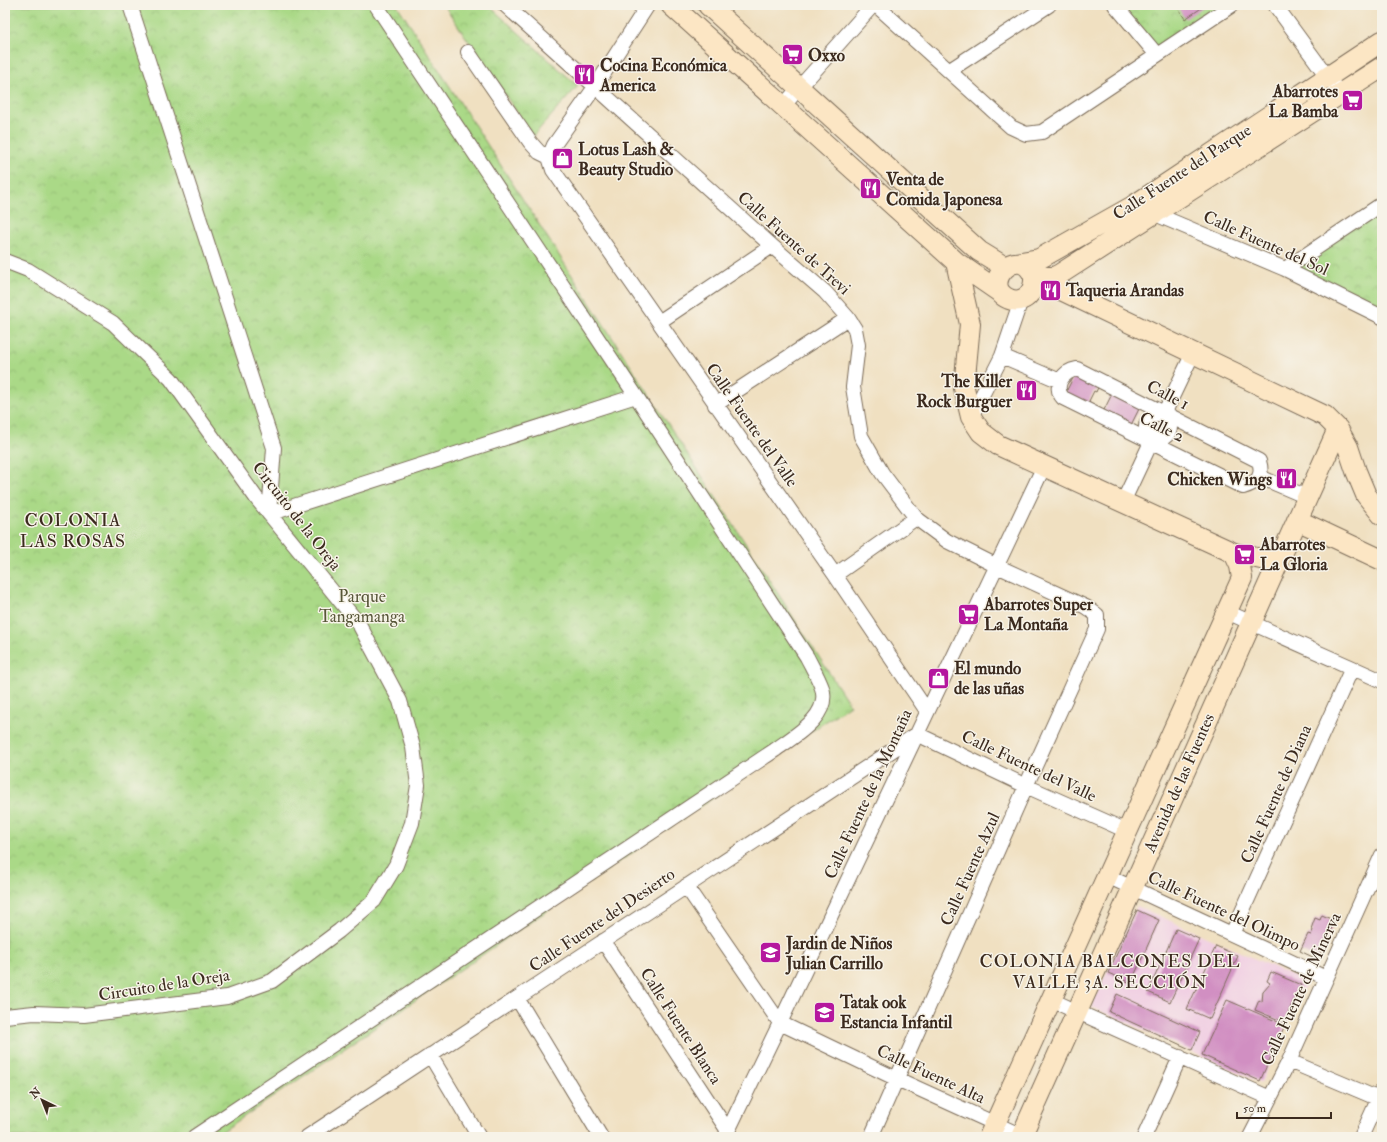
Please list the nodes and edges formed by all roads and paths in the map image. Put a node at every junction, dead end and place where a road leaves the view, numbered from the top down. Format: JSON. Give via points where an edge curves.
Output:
{"nodes":[{"id":1,"x":130,"y":5,"type":"edge"},
{"id":2,"x":376,"y":5,"type":"edge"},
{"id":3,"x":505,"y":5,"type":"edge"},
{"id":4,"x":648,"y":5,"type":"edge"},
{"id":5,"x":671,"y":5,"type":"edge"},
{"id":6,"x":708,"y":5,"type":"edge"},
{"id":7,"x":873,"y":5,"type":"edge"},
{"id":8,"x":876,"y":5,"type":"edge"},
{"id":9,"x":1049,"y":5,"type":"edge"},
{"id":10,"x":1115,"y":5,"type":"edge"},
{"id":11,"x":1232,"y":5,"type":"edge"},
{"id":12,"x":1275,"y":5,"type":"edge"},
{"id":13,"x":1382,"y":41,"type":"edge"},
{"id":14,"x":468,"y":52,"type":"dead end"},
{"id":15,"x":1157,"y":55,"type":"junction"},
{"id":16,"x":1382,"y":67,"type":"edge"},
{"id":17,"x":950,"y":70,"type":"junction"},
{"id":18,"x":1327,"y":76,"type":"junction"},
{"id":19,"x":595,"y":87,"type":"junction"},
{"id":20,"x":799,"y":87,"type":"junction"},
{"id":21,"x":1340,"y":94,"type":"junction"},
{"id":22,"x":782,"y":106,"type":"junction"},
{"id":23,"x":549,"y":157,"type":"junction"},
{"id":24,"x":1382,"y":204,"type":"edge"},
{"id":25,"x":1133,"y":206,"type":"junction"},
{"id":26,"x":1155,"y":214,"type":"junction"},
{"id":27,"x":772,"y":246,"type":"junction"},
{"id":28,"x":5,"y":261,"type":"edge"},
{"id":29,"x":956,"y":262,"type":"junction"},
{"id":30,"x":1010,"y":265,"type":"junction"},
{"id":31,"x":1285,"y":268,"type":"junction"},
{"id":32,"x":1067,"y":270,"type":"junction"},
{"id":33,"x":1034,"y":278,"type":"junction"},
{"id":34,"x":1001,"y":293,"type":"junction"},
{"id":35,"x":1078,"y":298,"type":"junction"},
{"id":36,"x":1021,"y":300,"type":"junction"},
{"id":37,"x":848,"y":318,"type":"junction"},
{"id":38,"x":1382,"y":318,"type":"edge"},
{"id":39,"x":659,"y":322,"type":"junction"},
{"id":40,"x":1193,"y":353,"type":"junction"},
{"id":41,"x":1002,"y":356,"type":"junction"},
{"id":42,"x":1060,"y":381,"type":"junction"},
{"id":43,"x":636,"y":396,"type":"junction"},
{"id":44,"x":715,"y":405,"type":"junction"},
{"id":45,"x":1164,"y":415,"type":"junction"},
{"id":46,"x":970,"y":417,"type":"junction"},
{"id":47,"x":1338,"y":429,"type":"junction"},
{"id":48,"x":1152,"y":440,"type":"junction"},
{"id":49,"x":1044,"y":466,"type":"junction"},
{"id":50,"x":1260,"y":477,"type":"junction"},
{"id":51,"x":1307,"y":497,"type":"junction"},
{"id":52,"x":1123,"y":502,"type":"junction"},
{"id":53,"x":269,"y":514,"type":"junction"},
{"id":54,"x":1382,"y":515,"type":"edge"},
{"id":55,"x":916,"y":518,"type":"junction"},
{"id":56,"x":1297,"y":520,"type":"junction"},
{"id":57,"x":1234,"y":553,"type":"junction"},
{"id":58,"x":1281,"y":555,"type":"junction"},
{"id":59,"x":1382,"y":560,"type":"edge"},
{"id":60,"x":997,"y":566,"type":"junction"},
{"id":61,"x":835,"y":575,"type":"junction"},
{"id":62,"x":1227,"y":612,"type":"junction"},
{"id":63,"x":1097,"y":615,"type":"joint"},
{"id":64,"x":1251,"y":623,"type":"junction"},
{"id":65,"x":1352,"y":668,"type":"junction"},
{"id":66,"x":1382,"y":682,"type":"edge"},
{"id":67,"x":927,"y":711,"type":"junction"},
{"id":68,"x":917,"y":734,"type":"junction"},
{"id":69,"x":1026,"y":786,"type":"junction"},
{"id":70,"x":1127,"y":831,"type":"junction"},
{"id":71,"x":1382,"y":856,"type":"edge"},
{"id":72,"x":1107,"y":876,"type":"junction"},
{"id":73,"x":686,"y":886,"type":"junction"},
{"id":74,"x":1132,"y":888,"type":"junction"},
{"id":75,"x":1232,"y":934,"type":"junction"},
{"id":76,"x":603,"y":942,"type":"junction"},
{"id":77,"x":1326,"y":978,"type":"junction"},
{"id":78,"x":517,"y":998,"type":"junction"},
{"id":79,"x":1051,"y":1000,"type":"junction"},
{"id":80,"x":1077,"y":1012,"type":"junction"},
{"id":81,"x":5,"y":1016,"type":"edge"},
{"id":82,"x":780,"y":1023,"type":"junction"},
{"id":83,"x":430,"y":1055,"type":"junction"},
{"id":84,"x":1180,"y":1058,"type":"junction"},
{"id":85,"x":1289,"y":1061,"type":"junction"},
{"id":86,"x":897,"y":1079,"type":"junction"},
{"id":87,"x":1380,"y":1095,"type":"edge"},
{"id":88,"x":1270,"y":1098,"type":"junction"},
{"id":89,"x":992,"y":1130,"type":"edge"},
{"id":90,"x":726,"y":1134,"type":"edge"},
{"id":91,"x":1022,"y":1136,"type":"edge"},
{"id":92,"x":194,"y":1137,"type":"edge"},
{"id":93,"x":307,"y":1137,"type":"edge"},
{"id":94,"x":479,"y":1137,"type":"edge"},
{"id":95,"x":601,"y":1137,"type":"edge"},
{"id":96,"x":872,"y":1137,"type":"edge"},
{"id":97,"x":1144,"y":1137,"type":"edge"},
{"id":98,"x":1250,"y":1137,"type":"edge"},
{"id":99,"x":1360,"y":1137,"type":"edge"}],
"edges":[{"from":1,"to":53,"type":"street","via":[[274,448]]},
{"from":2,"to":43,"type":"street"},
{"from":3,"to":19,"type":"street","name":"Calle Fuente de Trevi"},
{"from":4,"to":19,"type":"street"},
{"from":5,"to":22,"type":"street"},
{"from":6,"to":20,"type":"street"},
{"from":7,"to":20,"type":"street"},
{"from":8,"to":17,"type":"street"},
{"from":9,"to":17,"type":"street"},
{"from":10,"to":15,"type":"street"},
{"from":11,"to":15,"type":"street"},
{"from":12,"to":18,"type":"street"},
{"from":13,"to":18,"type":"street","name":"Calle Fuente del Parque"},
{"from":14,"to":23,"type":"street","via":[[530,142],[539,152]]},
{"from":15,"to":17,"type":"street","via":[[1042,132],[1026,134],[1012,127]]},
{"from":16,"to":21,"type":"street","name":"Calle Fuente del Parque"},
{"from":18,"to":21,"type":"street"},
{"from":18,"to":25,"type":"street","name":"Calle Fuente del Parque"},
{"from":19,"to":23,"type":"street","via":[[554,145]]},
{"from":19,"to":27,"type":"street","name":"Calle Fuente de Trevi"},
{"from":20,"to":22,"type":"street"},
{"from":20,"to":30,"type":"street","via":[[979,251]]},
{"from":21,"to":26,"type":"street","name":"Calle Fuente del Parque"},
{"from":22,"to":29,"type":"street"},
{"from":23,"to":39,"type":"street","name":"Calle Fuente del Valle","via":[[553,170]]},
{"from":24,"to":31,"type":"street"},
{"from":25,"to":26,"type":"street","name":"Calle Fuente del Sol"},
{"from":25,"to":30,"type":"street","name":"Calle Fuente del Parque","via":[[1039,259]]},
{"from":26,"to":31,"type":"street","name":"Calle Fuente del Sol"},
{"from":26,"to":32,"type":"street","name":"Calle Fuente del Parque"},
{"from":27,"to":37,"type":"street","name":"Calle Fuente de Trevi","via":[[825,292]]},
{"from":27,"to":39,"type":"street"},
{"from":28,"to":53,"type":"street","name":"Circuito de la Oreja","via":[[28,270],[113,323],[171,379]]},
{"from":29,"to":34,"type":"street"},
{"from":29,"to":46,"type":"street","via":[[970,324],[964,388]]},
{"from":30,"to":33,"type":"street","via":[[1020,263],[1029,268]]},
{"from":30,"to":34,"type":"street","via":[[998,276]]},
{"from":31,"to":38,"type":"street","name":"Calle Fuente del Sol"},
{"from":32,"to":33,"type":"street","name":"Calle Fuente del Parque","via":[[1054,277]]},
{"from":32,"to":35,"type":"street","via":[[1061,279],[1063,286]]},
{"from":33,"to":35,"type":"street"},
{"from":33,"to":36,"type":"street","via":[[1033,289]]},
{"from":34,"to":36,"type":"street","via":[[1010,299]]},
{"from":35,"to":40,"type":"street"},
{"from":36,"to":41,"type":"street"},
{"from":37,"to":44,"type":"street"},
{"from":37,"to":55,"type":"street","name":"Calle Fuente de Trevi","via":[[855,329],[858,345],[853,387],[861,436],[882,473]]},
{"from":39,"to":44,"type":"street","name":"Calle Fuente del Valle"},
{"from":40,"to":45,"type":"street"},
{"from":40,"to":47,"type":"street","via":[[1325,416]]},
{"from":41,"to":42,"type":"street"},
{"from":41,"to":46,"type":"street"},
{"from":42,"to":45,"type":"street","name":"Calle 1","via":[[1070,370],[1077,369]]},
{"from":42,"to":48,"type":"street","name":"Calle 2","via":[[1058,388],[1063,398]]},
{"from":43,"to":53,"type":"street"},
{"from":43,"to":92,"type":"street","via":[[807,657],[822,689],[822,706],[810,724],[775,750]]},
{"from":44,"to":61,"type":"street","name":"Calle Fuente del Valle"},
{"from":45,"to":48,"type":"street","via":[[1155,416],[1147,424]]},
{"from":45,"to":50,"type":"street","name":"Calle 1","via":[[1259,461],[1262,469]]},
{"from":46,"to":49,"type":"street","via":[[981,432],[998,445]]},
{"from":47,"to":51,"type":"street","name":"Avenida de las Fuentes"},
{"from":47,"to":54,"type":"street","via":[[1348,447],[1366,495]]},
{"from":48,"to":50,"type":"street","name":"Calle 2","via":[[1243,487],[1254,484]]},
{"from":48,"to":52,"type":"street"},
{"from":49,"to":52,"type":"street"},
{"from":49,"to":60,"type":"street","name":"Calle Fuente de la Montaña"},
{"from":50,"to":51,"type":"street"},
{"from":51,"to":56,"type":"street","name":"Avenida de las Fuentes"},
{"from":52,"to":57,"type":"street"},
{"from":53,"to":81,"type":"street","name":"Circuito de la Oreja","via":[[359,624],[400,701],[413,747],[418,785],[412,823],[396,865],[374,901],[339,931],[272,981],[227,997],[84,1016],[34,1013]]},
{"from":55,"to":60,"type":"street","name":"Calle Fuente de Trevi","via":[[947,541]]},
{"from":55,"to":61,"type":"street"},
{"from":56,"to":58,"type":"street","name":"Avenida de las Fuentes"},
{"from":56,"to":59,"type":"street"},
{"from":57,"to":58,"type":"street","via":[[1261,559]]},
{"from":57,"to":62,"type":"street","name":"Avenida de las Fuentes","via":[[1242,578]]},
{"from":58,"to":64,"type":"street","name":"Avenida de las Fuentes"},
{"from":60,"to":63,"type":"street","name":"Calle Fuente de Trevi","via":[[1086,607]]},
{"from":60,"to":67,"type":"street","name":"Calle Fuente de la Montaña"},
{"from":61,"to":67,"type":"street","name":"Calle Fuente del Valle"},
{"from":62,"to":64,"type":"street"},
{"from":62,"to":70,"type":"street","name":"Avenida de las Fuentes"},
{"from":63,"to":69,"type":"street","name":"Calle Fuente Azul","via":[[1097,629]]},
{"from":64,"to":65,"type":"street"},
{"from":64,"to":74,"type":"street","name":"Avenida de las Fuentes"},
{"from":65,"to":66,"type":"street"},
{"from":65,"to":75,"type":"street","name":"Calle Fuente de Diana"},
{"from":67,"to":68,"type":"street","name":"Calle Fuente de la Montaña"},
{"from":68,"to":69,"type":"street","name":"Calle Fuente del Valle"},
{"from":68,"to":73,"type":"street","name":"Calle Fuente del Desierto"},
{"from":68,"to":82,"type":"street","name":"Calle Fuente de la Montaña"},
{"from":69,"to":70,"type":"street","name":"Calle Fuente del Valle"},
{"from":69,"to":86,"type":"street","name":"Calle Fuente Azul"},
{"from":70,"to":72,"type":"street","name":"Avenida de las Fuentes"},
{"from":71,"to":77,"type":"street","name":"Calle Fuente de Minerva"},
{"from":72,"to":74,"type":"street","name":"Calle Fuente del Olimpo"},
{"from":72,"to":79,"type":"street","name":"Avenida de las Fuentes"},
{"from":73,"to":76,"type":"street","name":"Calle Fuente del Desierto"},
{"from":73,"to":82,"type":"street","name":"Calle Fuente Alta"},
{"from":74,"to":75,"type":"street","name":"Calle Fuente del Olimpo"},
{"from":74,"to":80,"type":"street","name":"Avenida de las Fuentes"},
{"from":75,"to":77,"type":"street","name":"Calle Fuente del Olimpo"},
{"from":76,"to":78,"type":"street","name":"Calle Fuente del Desierto"},
{"from":76,"to":90,"type":"street","name":"Calle Fuente Blanca"},
{"from":77,"to":85,"type":"street","name":"Calle Fuente de Minerva"},
{"from":78,"to":83,"type":"street","name":"Calle Fuente del Desierto"},
{"from":78,"to":95,"type":"street"},
{"from":79,"to":80,"type":"street"},
{"from":79,"to":89,"type":"street","name":"Avenida de las Fuentes"},
{"from":80,"to":84,"type":"street"},
{"from":80,"to":91,"type":"street","name":"Avenida de las Fuentes"},
{"from":82,"to":86,"type":"street","name":"Calle Fuente Alta"},
{"from":82,"to":90,"type":"street","name":"Calle Fuente de la Montaña"},
{"from":83,"to":93,"type":"street","name":"Calle Fuente del Desierto"},
{"from":83,"to":94,"type":"street"},
{"from":84,"to":88,"type":"street"},
{"from":84,"to":97,"type":"street"},
{"from":85,"to":87,"type":"street"},
{"from":85,"to":88,"type":"street","name":"Calle Fuente de Minerva"},
{"from":86,"to":89,"type":"street","name":"Calle Fuente Alta"},
{"from":86,"to":96,"type":"street","name":"Calle Fuente Azul"},
{"from":87,"to":99,"type":"street"},
{"from":88,"to":98,"type":"street","name":"Calle Fuente de Minerva"},
{"from":89,"to":91,"type":"street","name":"Calle Fuente Alta"}]}
